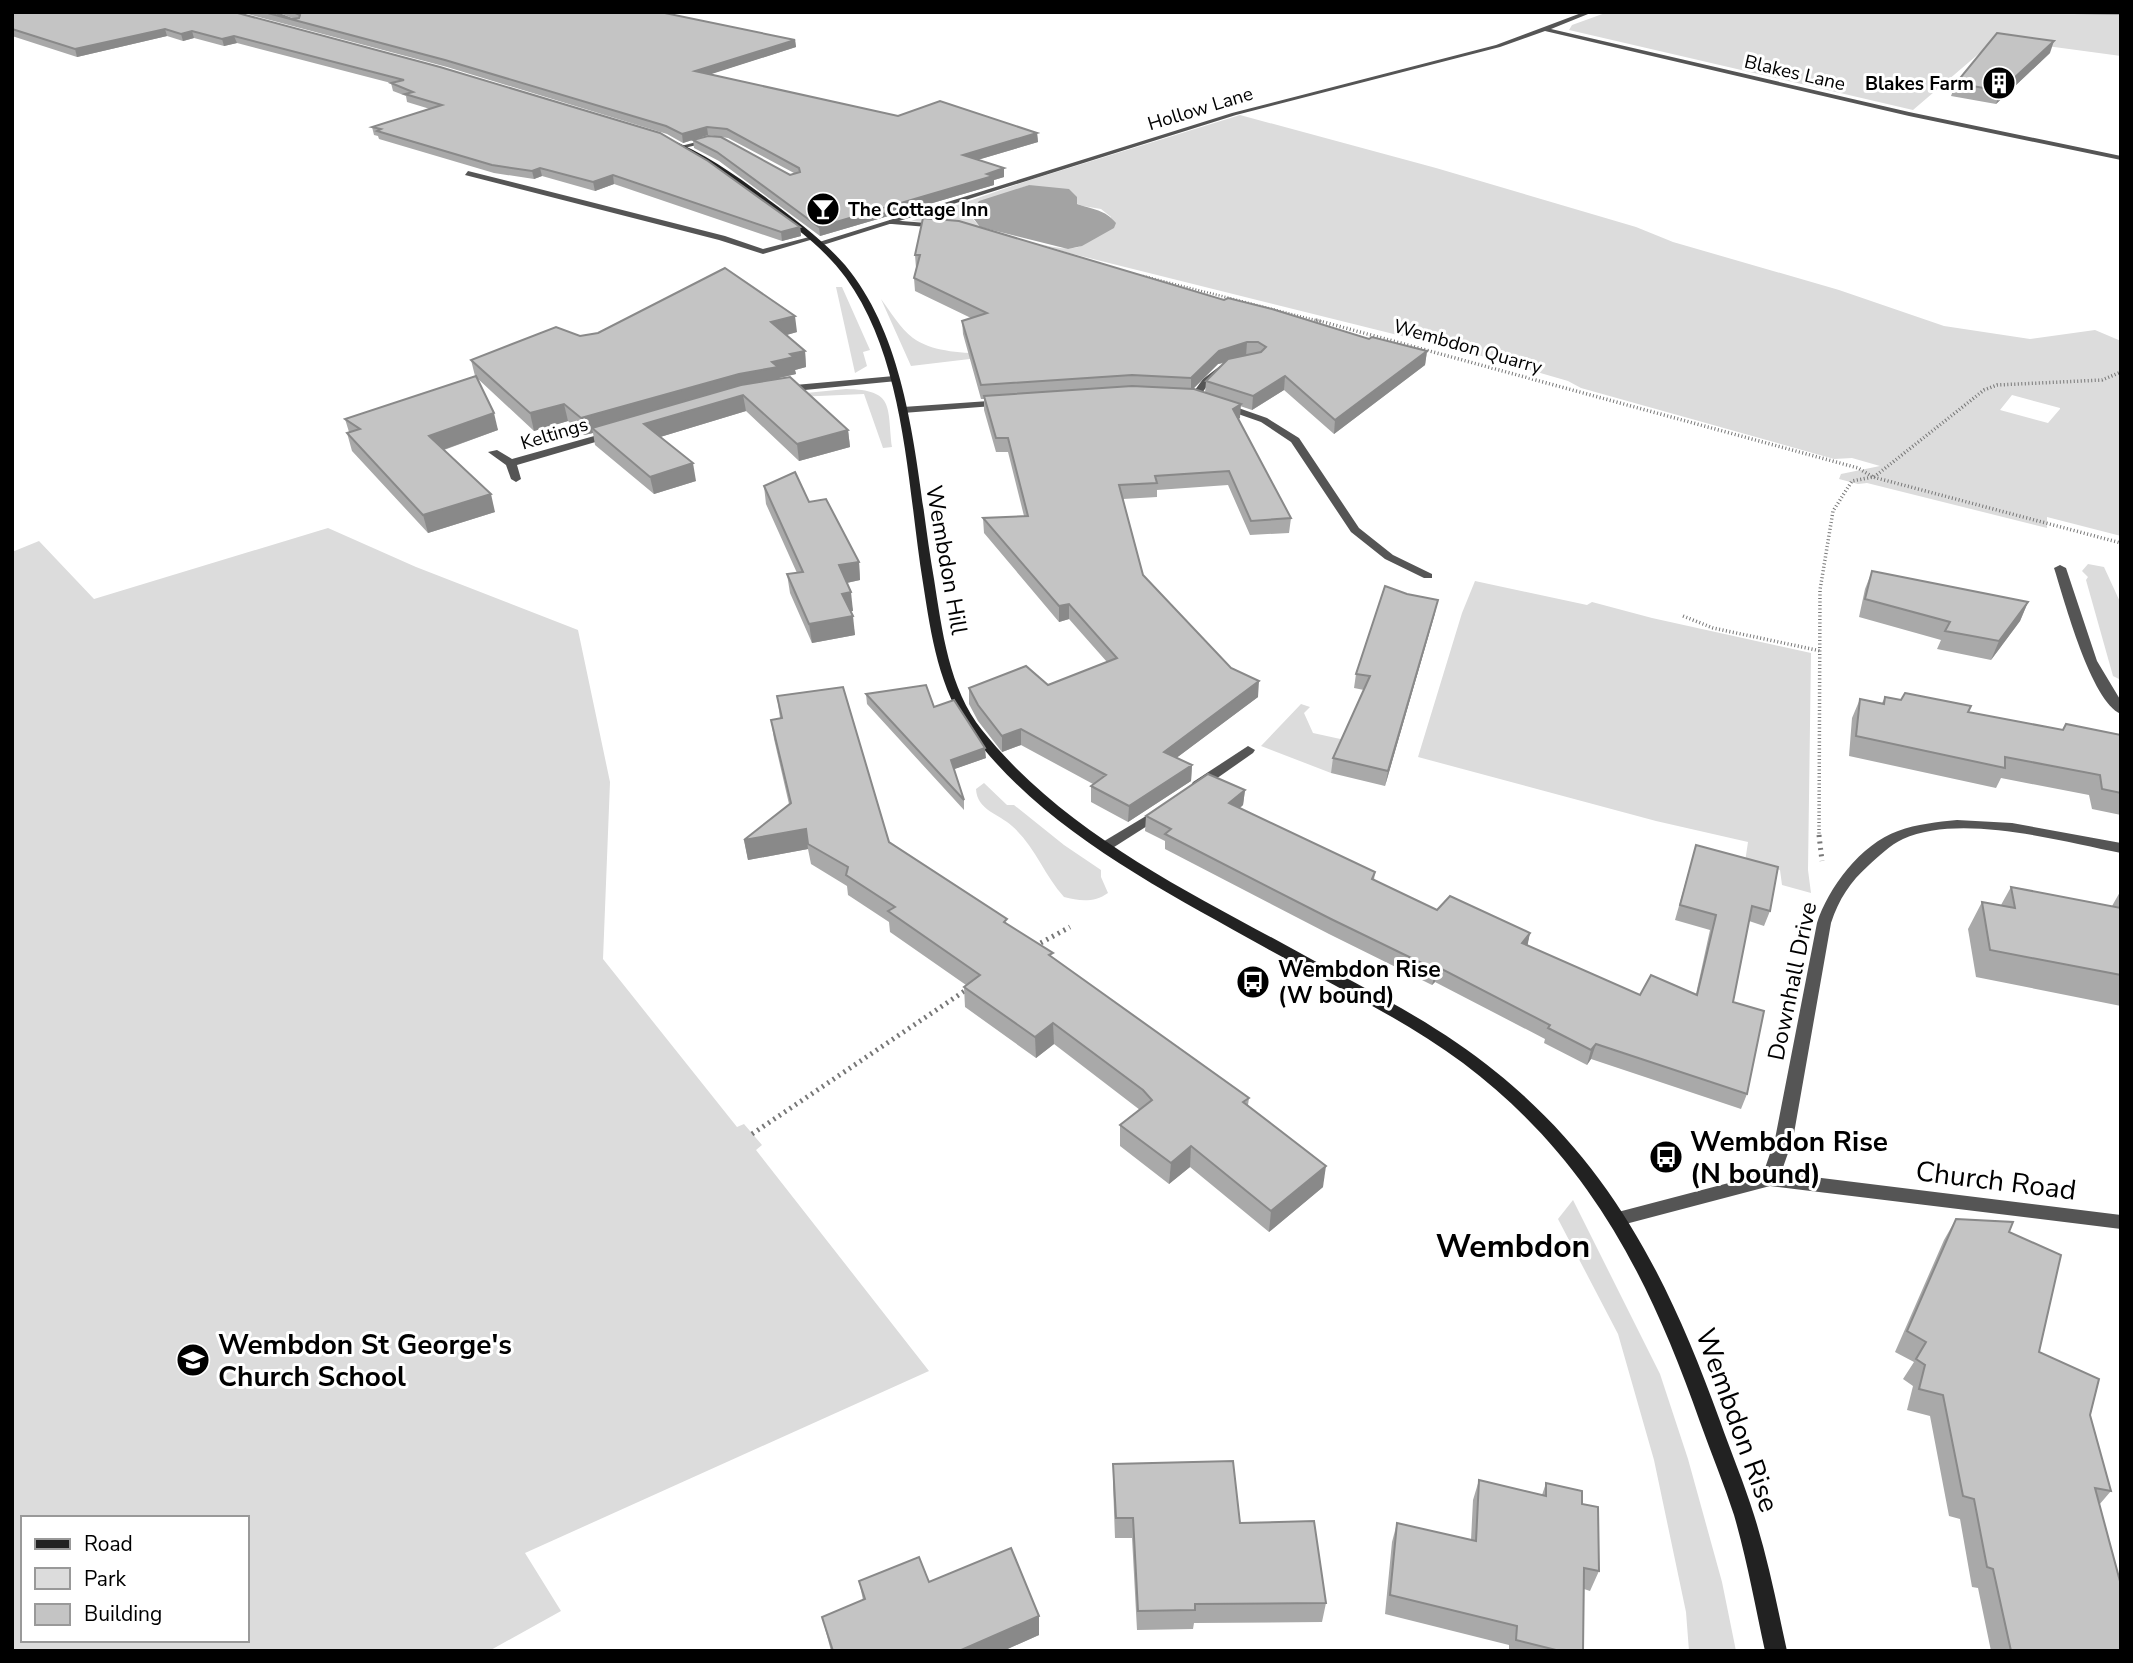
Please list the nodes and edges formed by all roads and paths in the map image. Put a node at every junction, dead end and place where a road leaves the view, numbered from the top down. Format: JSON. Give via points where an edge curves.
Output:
{"nodes":[{"id":1,"x":1590,"y":12,"type":"edge"},
{"id":2,"x":683,"y":18,"type":"edge"},
{"id":3,"x":1545,"y":29,"type":"junction"},
{"id":4,"x":753,"y":32,"type":"edge"},
{"id":5,"x":654,"y":135,"type":"edge"},
{"id":6,"x":725,"y":141,"type":"edge"},
{"id":7,"x":684,"y":146,"type":"junction"},
{"id":8,"x":2121,"y":158,"type":"edge"},
{"id":9,"x":468,"y":173,"type":"edge"},
{"id":10,"x":892,"y":222,"type":"junction"},
{"id":11,"x":945,"y":227,"type":"edge"},
{"id":12,"x":817,"y":241,"type":"junction"},
{"id":13,"x":1135,"y":275,"type":"edge"},
{"id":14,"x":1232,"y":361,"type":"edge"},
{"id":15,"x":2121,"y":372,"type":"edge"},
{"id":16,"x":894,"y":379,"type":"junction"},
{"id":17,"x":775,"y":390,"type":"edge"},
{"id":18,"x":1174,"y":396,"type":"edge"},
{"id":19,"x":1206,"y":401,"type":"junction"},
{"id":20,"x":1014,"y":402,"type":"edge"},
{"id":21,"x":903,"y":410,"type":"junction"},
{"id":22,"x":620,"y":431,"type":"edge"},
{"id":23,"x":493,"y":452,"type":"dead end"},
{"id":24,"x":511,"y":463,"type":"junction"},
{"id":25,"x":1873,"y":477,"type":"junction"},
{"id":26,"x":516,"y":479,"type":"dead end"},
{"id":27,"x":2121,"y":543,"type":"edge"},
{"id":28,"x":2060,"y":568,"type":"dead end"},
{"id":29,"x":1428,"y":576,"type":"dead end"},
{"id":30,"x":1683,"y":616,"type":"dead end"},
{"id":31,"x":1821,"y":651,"type":"junction"},
{"id":32,"x":2121,"y":710,"type":"edge"},
{"id":33,"x":1248,"y":750,"type":"dead end"},
{"id":34,"x":1106,"y":846,"type":"junction"},
{"id":35,"x":2121,"y":848,"type":"edge"},
{"id":36,"x":1832,"y":896,"type":"junction"},
{"id":37,"x":1070,"y":927,"type":"dead end"},
{"id":38,"x":1024,"y":952,"type":"edge"},
{"id":39,"x":967,"y":990,"type":"edge"},
{"id":40,"x":752,"y":1134,"type":"dead end"},
{"id":41,"x":1770,"y":1179,"type":"junction"},
{"id":42,"x":1618,"y":1219,"type":"junction"},
{"id":43,"x":2121,"y":1222,"type":"edge"},
{"id":44,"x":1776,"y":1651,"type":"edge"}],
"edges":[{"from":1,"to":3,"type":"street","name":"Hollow Lane"},
{"from":2,"to":4,"type":"path"},
{"from":3,"to":8,"type":"street","name":"Blakes Lane"},
{"from":3,"to":10,"type":"street","name":"Hollow Lane","via":[[1477,52],[1234,114]]},
{"from":5,"to":7,"type":"main road","name":"Wembdon Hill"},
{"from":6,"to":7,"type":"street"},
{"from":7,"to":12,"type":"main road","name":"Wembdon Hill"},
{"from":9,"to":12,"type":"street","name":"Hollow Lane","via":[[763,252]]},
{"from":10,"to":11,"type":"street"},
{"from":10,"to":12,"type":"street","name":"Hollow Lane"},
{"from":12,"to":16,"type":"main road","name":"Wembdon Hill","via":[[859,292]]},
{"from":13,"to":25,"type":"path","name":"Wembdon Quarry","via":[[1402,342],[1858,468]]},
{"from":14,"to":19,"type":"street","via":[[1206,381]]},
{"from":15,"to":25,"type":"path","via":[[2102,380],[1997,385],[1984,390]]},
{"from":16,"to":17,"type":"street"},
{"from":16,"to":21,"type":"main road","name":"Wembdon Hill"},
{"from":18,"to":19,"type":"street"},
{"from":19,"to":29,"type":"street","via":[[1264,420],[1295,440],[1355,530],[1389,557]]},
{"from":20,"to":21,"type":"street"},
{"from":21,"to":34,"type":"main road","name":"Wembdon Hill","via":[[922,552],[949,682],[970,723],[1000,762]]},
{"from":22,"to":24,"type":"street","name":"Keltings"},
{"from":23,"to":24,"type":"street","name":"Keltings"},
{"from":24,"to":26,"type":"street","name":"Keltings"},
{"from":25,"to":27,"type":"path","name":"Wembdon Quarry"},
{"from":25,"to":31,"type":"path","via":[[1852,481],[1833,511],[1820,590]]},
{"from":28,"to":32,"type":"street","via":[[2097,673],[2107,695]]},
{"from":30,"to":31,"type":"path","via":[[1713,628]]},
{"from":31,"to":36,"type":"path","via":[[1819,853]]},
{"from":33,"to":34,"type":"street"},
{"from":34,"to":42,"type":"main road","name":"Wembdon Hill","via":[[1426,1032],[1492,1078],[1579,1164]]},
{"from":35,"to":36,"type":"street","name":"Downhall Drive","via":[[1989,825],[1941,826],[1885,843]]},
{"from":36,"to":41,"type":"street","name":"Downhall Drive","via":[[1784,1139]]},
{"from":37,"to":38,"type":"path"},
{"from":39,"to":40,"type":"path"},
{"from":41,"to":42,"type":"street","name":"Church Road"},
{"from":41,"to":43,"type":"street","name":"Church Road"},
{"from":42,"to":44,"type":"main road","name":"Wembdon Rise","via":[[1682,1340],[1747,1524]]}]}
